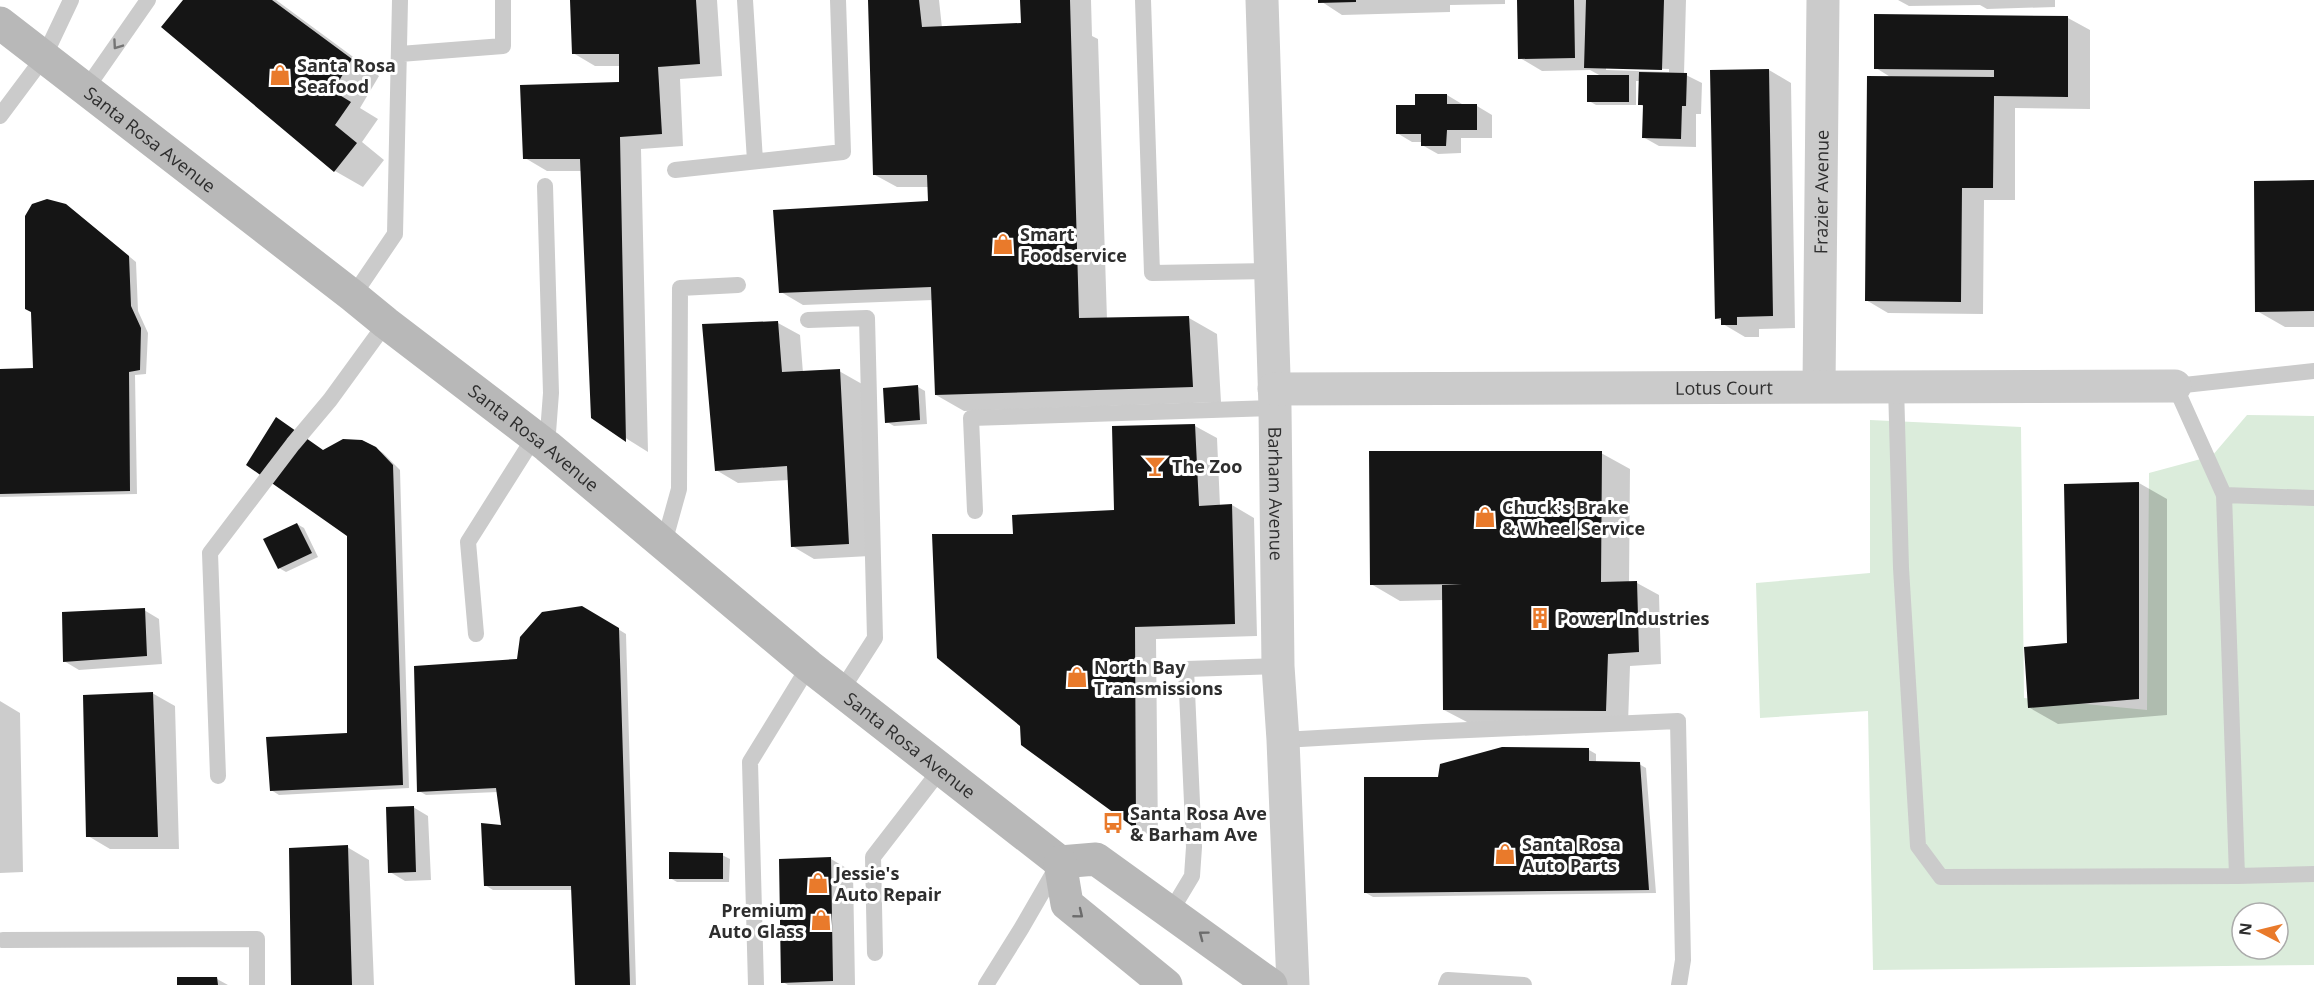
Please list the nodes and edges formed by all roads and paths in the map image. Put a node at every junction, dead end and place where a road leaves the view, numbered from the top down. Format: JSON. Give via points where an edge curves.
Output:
{"nodes":[{"id":1,"x":70,"y":0,"type":"edge"},
{"id":2,"x":148,"y":0,"type":"edge"},
{"id":3,"x":400,"y":0,"type":"edge"},
{"id":4,"x":503,"y":0,"type":"edge"},
{"id":5,"x":745,"y":0,"type":"edge"},
{"id":6,"x":838,"y":0,"type":"edge"},
{"id":7,"x":1143,"y":0,"type":"edge"},
{"id":8,"x":1262,"y":0,"type":"edge"},
{"id":9,"x":1823,"y":0,"type":"edge"},
{"id":10,"x":0,"y":23,"type":"edge"},
{"id":11,"x":400,"y":54,"type":"junction"},
{"id":12,"x":44,"y":57,"type":"junction"},
{"id":13,"x":86,"y":89,"type":"junction"},
{"id":14,"x":0,"y":116,"type":"edge"},
{"id":15,"x":755,"y":161,"type":"junction"},
{"id":16,"x":675,"y":170,"type":"dead end"},
{"id":17,"x":545,"y":186,"type":"dead end"},
{"id":18,"x":1270,"y":271,"type":"junction"},
{"id":19,"x":738,"y":285,"type":"dead end"},
{"id":20,"x":353,"y":296,"type":"junction"},
{"id":21,"x":808,"y":320,"type":"dead end"},
{"id":22,"x":386,"y":323,"type":"junction"},
{"id":23,"x":2314,"y":371,"type":"edge"},
{"id":24,"x":1819,"y":386,"type":"junction"},
{"id":25,"x":1896,"y":386,"type":"junction"},
{"id":26,"x":2175,"y":386,"type":"junction"},
{"id":27,"x":1274,"y":399,"type":"junction"},
{"id":28,"x":541,"y":441,"type":"junction"},
{"id":29,"x":2224,"y":495,"type":"junction"},
{"id":30,"x":2314,"y":498,"type":"edge"},
{"id":31,"x":975,"y":511,"type":"dead end"},
{"id":32,"x":664,"y":543,"type":"junction"},
{"id":33,"x":476,"y":634,"type":"dead end"},
{"id":34,"x":809,"y":666,"type":"junction"},
{"id":35,"x":1278,"y":666,"type":"junction"},
{"id":36,"x":841,"y":691,"type":"junction"},
{"id":37,"x":1283,"y":740,"type":"junction"},
{"id":38,"x":941,"y":769,"type":"junction"},
{"id":39,"x":218,"y":776,"type":"dead end"},
{"id":40,"x":1060,"y":862,"type":"junction"},
{"id":41,"x":2314,"y":874,"type":"edge"},
{"id":42,"x":2237,"y":876,"type":"junction"},
{"id":43,"x":1171,"y":911,"type":"junction"},
{"id":44,"x":3,"y":940,"type":"dead end"},
{"id":45,"x":875,"y":953,"type":"dead end"},
{"id":46,"x":257,"y":985,"type":"edge"},
{"id":47,"x":756,"y":985,"type":"edge"},
{"id":48,"x":986,"y":985,"type":"edge"},
{"id":49,"x":1166,"y":985,"type":"edge"},
{"id":50,"x":1270,"y":985,"type":"edge"},
{"id":51,"x":1293,"y":985,"type":"edge"},
{"id":52,"x":1446,"y":985,"type":"edge"},
{"id":53,"x":1524,"y":985,"type":"edge"},
{"id":54,"x":1679,"y":985,"type":"edge"}],
"edges":[{"from":1,"to":12,"type":"lane"},
{"from":2,"to":13,"type":"lane","one_way":true},
{"from":3,"to":11,"type":"lane"},
{"from":4,"to":11,"type":"lane","via":[[503,45]]},
{"from":5,"to":15,"type":"lane"},
{"from":6,"to":15,"type":"lane","via":[[843,152]]},
{"from":7,"to":18,"type":"lane","via":[[1152,273]]},
{"from":8,"to":18,"type":"street","name":"Barham Avenue"},
{"from":9,"to":24,"type":"street","name":"Frazier Avenue"},
{"from":10,"to":12,"type":"main road","name":"Santa Rosa Avenue"},
{"from":11,"to":20,"type":"lane","via":[[395,234]]},
{"from":12,"to":13,"type":"main road","name":"Santa Rosa Avenue"},
{"from":12,"to":14,"type":"lane"},
{"from":13,"to":20,"type":"main road","name":"Santa Rosa Avenue"},
{"from":15,"to":16,"type":"lane"},
{"from":17,"to":28,"type":"lane","via":[[551,393]]},
{"from":18,"to":27,"type":"street","name":"Barham Avenue"},
{"from":19,"to":32,"type":"lane","via":[[680,288],[679,489]]},
{"from":20,"to":22,"type":"main road","name":"Santa Rosa Avenue"},
{"from":21,"to":36,"type":"lane","via":[[867,318],[875,638]]},
{"from":22,"to":28,"type":"main road","name":"Santa Rosa Avenue"},
{"from":22,"to":39,"type":"lane","via":[[210,553]]},
{"from":23,"to":26,"type":"lane"},
{"from":24,"to":25,"type":"street","name":"Lotus Court"},
{"from":24,"to":27,"type":"street","name":"Lotus Court"},
{"from":25,"to":26,"type":"street","name":"Lotus Court"},
{"from":25,"to":42,"type":"lane","via":[[1901,568],[1918,846],[1941,878]]},
{"from":26,"to":29,"type":"lane"},
{"from":27,"to":31,"type":"lane","via":[[972,418]]},
{"from":27,"to":35,"type":"street","name":"Barham Avenue"},
{"from":28,"to":32,"type":"main road","name":"Santa Rosa Avenue"},
{"from":28,"to":33,"type":"lane","via":[[468,542]]},
{"from":29,"to":30,"type":"lane"},
{"from":29,"to":42,"type":"lane"},
{"from":32,"to":34,"type":"main road","name":"Santa Rosa Avenue"},
{"from":34,"to":36,"type":"main road","name":"Santa Rosa Avenue"},
{"from":34,"to":47,"type":"lane","via":[[750,762]]},
{"from":35,"to":37,"type":"street","name":"Barham Avenue"},
{"from":35,"to":43,"type":"lane","via":[[1186,669],[1194,847],[1192,876]]},
{"from":36,"to":38,"type":"main road","name":"Santa Rosa Avenue"},
{"from":37,"to":51,"type":"street","name":"Barham Avenue"},
{"from":37,"to":54,"type":"lane","via":[[1678,722],[1683,960]]},
{"from":38,"to":40,"type":"main road","name":"Santa Rosa Avenue"},
{"from":38,"to":45,"type":"lane","via":[[873,856]]},
{"from":40,"to":43,"type":"main road","via":[[1096,859]]},
{"from":40,"to":48,"type":"lane"},
{"from":40,"to":49,"type":"main road","one_way":true,"via":[[1067,904]]},
{"from":41,"to":42,"type":"lane"},
{"from":50,"to":43,"type":"main road","one_way":true},
{"from":44,"to":46,"type":"lane","via":[[257,939]]},
{"from":52,"to":53,"type":"lane","via":[[1448,980]]}]}
